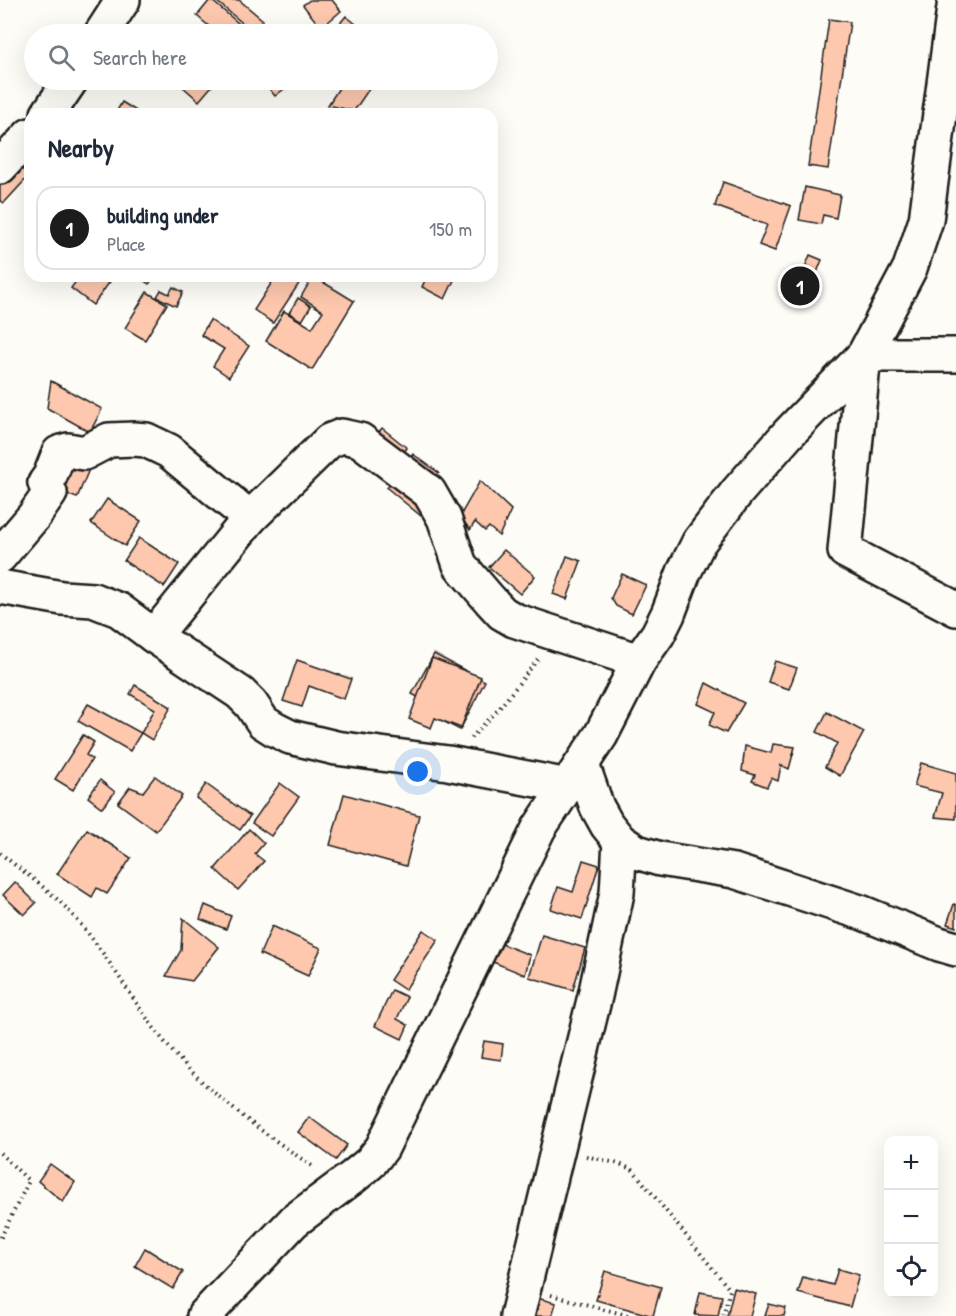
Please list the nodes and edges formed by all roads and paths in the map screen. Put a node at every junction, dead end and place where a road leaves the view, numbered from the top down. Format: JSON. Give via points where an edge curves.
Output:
{"nodes":[{"id":1,"x":123,"y":0,"type":"edge"},
{"id":2,"x":955,"y":0,"type":"edge"},
{"id":3,"x":107,"y":24,"type":"edge"},
{"id":4,"x":64,"y":90,"type":"edge"},
{"id":5,"x":52,"y":108,"type":"edge"},
{"id":6,"x":24,"y":141,"type":"edge"},
{"id":7,"x":0,"y":167,"type":"edge"},
{"id":8,"x":864,"y":355,"type":"junction"},
{"id":9,"x":956,"y":355,"type":"edge"},
{"id":10,"x":250,"y":518,"type":"junction"},
{"id":11,"x":0,"y":556,"type":"edge"},
{"id":12,"x":0,"y":587,"type":"edge"},
{"id":13,"x":956,"y":609,"type":"edge"},
{"id":14,"x":154,"y":636,"type":"junction"},
{"id":15,"x":576,"y":640,"type":"junction"},
{"id":16,"x":639,"y":661,"type":"junction"},
{"id":17,"x":448,"y":762,"type":"junction"},
{"id":18,"x":575,"y":775,"type":"junction"},
{"id":19,"x":620,"y":840,"type":"junction"},
{"id":20,"x":0,"y":853,"type":"edge"},
{"id":21,"x":956,"y":949,"type":"edge"},
{"id":22,"x":559,"y":1149,"type":"junction"},
{"id":23,"x":0,"y":1153,"type":"edge"},
{"id":24,"x":340,"y":1185,"type":"junction"},
{"id":25,"x":0,"y":1239,"type":"edge"},
{"id":26,"x":521,"y":1302,"type":"edge"},
{"id":27,"x":204,"y":1316,"type":"edge"},
{"id":28,"x":630,"y":1316,"type":"edge"},
{"id":29,"x":723,"y":1316,"type":"edge"}],
"edges":[{"from":1,"to":3,"type":"street"},
{"from":2,"to":8,"type":"street","via":[[926,220],[910,268]]},
{"from":4,"to":5,"type":"street"},
{"from":6,"to":7,"type":"street"},
{"from":8,"to":9,"type":"street"},
{"from":8,"to":13,"type":"street","via":[[845,551]]},
{"from":8,"to":16,"type":"street","via":[[788,434],[699,542],[668,614]]},
{"from":10,"to":11,"type":"street","via":[[169,451],[146,440],[109,440],[84,453],[59,453],[45,483],[50,493]]},
{"from":10,"to":14,"type":"street"},
{"from":10,"to":15,"type":"street","via":[[329,441],[342,436],[360,440],[429,492],[444,518],[460,565],[502,613]]},
{"from":12,"to":14,"type":"street","via":[[93,600],[118,610]]},
{"from":14,"to":17,"type":"street","via":[[240,693],[263,722],[290,737],[336,748]]},
{"from":15,"to":16,"type":"street"},
{"from":15,"to":17,"type":"path","via":[[538,659],[498,710]]},
{"from":16,"to":18,"type":"street","via":[[601,735]]},
{"from":17,"to":18,"type":"street"},
{"from":18,"to":19,"type":"street"},
{"from":18,"to":24,"type":"street","via":[[539,828],[382,1148],[370,1163]]},
{"from":19,"to":21,"type":"street","via":[[637,852],[734,871],[863,913]]},
{"from":19,"to":22,"type":"street","via":[[616,893]]},
{"from":20,"to":24,"type":"path","via":[[70,911],[174,1053],[240,1115]]},
{"from":22,"to":26,"type":"street"},
{"from":22,"to":29,"type":"path","via":[[633,1170],[730,1290]]},
{"from":23,"to":25,"type":"path","via":[[29,1181]]},
{"from":24,"to":27,"type":"street","via":[[294,1221]]},
{"from":26,"to":28,"type":"path"}]}
